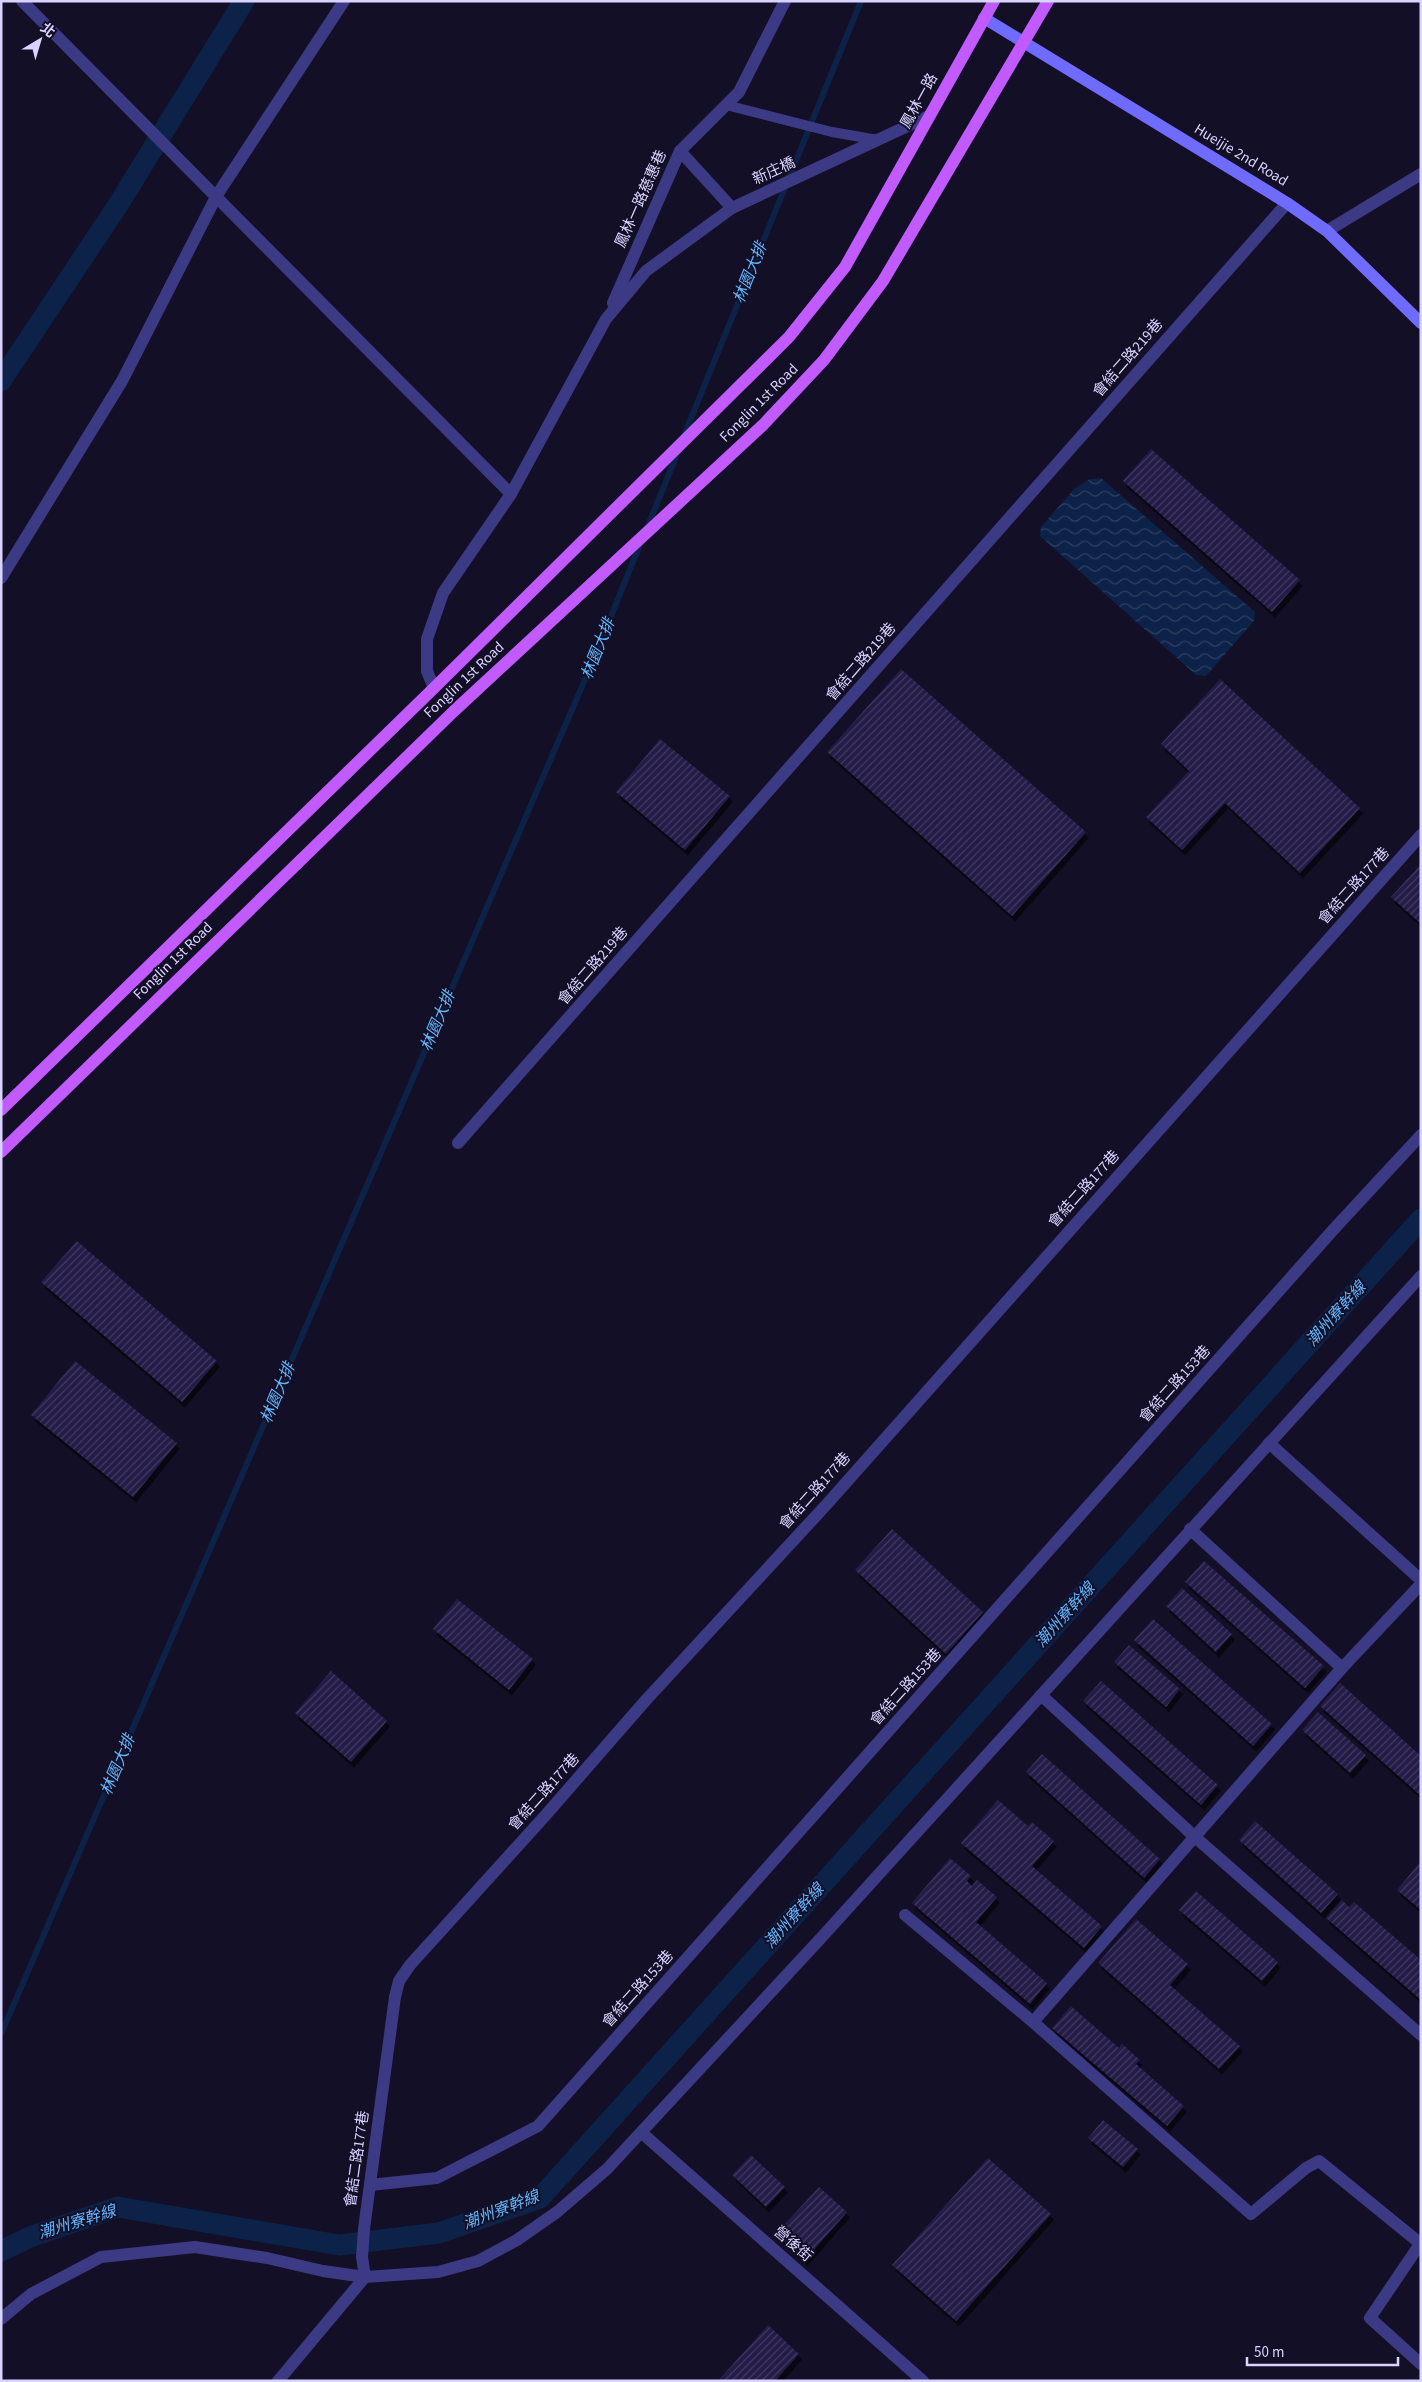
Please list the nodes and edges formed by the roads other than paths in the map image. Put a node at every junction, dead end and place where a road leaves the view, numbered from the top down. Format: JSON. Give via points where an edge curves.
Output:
{"nodes":[{"id":1,"x":22,"y":1,"type":"edge"},
{"id":2,"x":344,"y":1,"type":"edge"},
{"id":3,"x":785,"y":1,"type":"edge"},
{"id":4,"x":994,"y":1,"type":"edge"},
{"id":5,"x":1048,"y":1,"type":"edge"},
{"id":6,"x":984,"y":18,"type":"junction"},
{"id":7,"x":1024,"y":42,"type":"junction"},
{"id":8,"x":726,"y":105,"type":"junction"},
{"id":9,"x":929,"y":116,"type":"junction"},
{"id":10,"x":880,"y":141,"type":"junction"},
{"id":11,"x":680,"y":152,"type":"junction"},
{"id":12,"x":1421,"y":174,"type":"edge"},
{"id":13,"x":217,"y":196,"type":"junction"},
{"id":14,"x":882,"y":200,"type":"joint"},
{"id":15,"x":1287,"y":202,"type":"junction"},
{"id":16,"x":732,"y":208,"type":"junction"},
{"id":17,"x":1327,"y":231,"type":"junction"},
{"id":18,"x":606,"y":319,"type":"junction"},
{"id":19,"x":1421,"y":323,"type":"edge"},
{"id":20,"x":511,"y":494,"type":"junction"},
{"id":21,"x":1,"y":578,"type":"edge"},
{"id":22,"x":434,"y":688,"type":"junction"},
{"id":23,"x":1421,"y":835,"type":"edge"},
{"id":24,"x":1,"y":1110,"type":"edge"},
{"id":25,"x":1421,"y":1135,"type":"edge"},
{"id":26,"x":458,"y":1143,"type":"dead end"},
{"id":27,"x":1,"y":1152,"type":"edge"},
{"id":28,"x":1421,"y":1276,"type":"edge"},
{"id":29,"x":1268,"y":1443,"type":"junction"},
{"id":30,"x":1190,"y":1529,"type":"junction"},
{"id":31,"x":1421,"y":1582,"type":"edge"},
{"id":32,"x":1342,"y":1668,"type":"junction"},
{"id":33,"x":1041,"y":1695,"type":"junction"},
{"id":34,"x":1195,"y":1837,"type":"junction"},
{"id":35,"x":905,"y":1915,"type":"dead end"},
{"id":36,"x":1034,"y":2022,"type":"junction"},
{"id":37,"x":1419,"y":2030,"type":"edge"},
{"id":38,"x":642,"y":2133,"type":"junction"},
{"id":39,"x":370,"y":2185,"type":"junction"},
{"id":40,"x":1420,"y":2244,"type":"edge"},
{"id":41,"x":365,"y":2277,"type":"junction"},
{"id":42,"x":1,"y":2319,"type":"edge"},
{"id":43,"x":1421,"y":2364,"type":"edge"},
{"id":44,"x":278,"y":2381,"type":"edge"},
{"id":45,"x":923,"y":2381,"type":"edge"}],
"edges":[{"from":1,"to":13,"type":"street"},
{"from":2,"to":13,"type":"street"},
{"from":3,"to":8,"type":"street","name":"鳳林一路慈惠巷","via":[[739,92]]},
{"from":4,"to":6,"type":"main road","name":"鳳林一路"},
{"from":5,"to":7,"type":"main road"},
{"from":6,"to":7,"type":"street","name":"Hueijie 2nd Road"},
{"from":6,"to":9,"type":"main road","name":"鳳林一路"},
{"from":7,"to":15,"type":"street","name":"Hueijie 2nd Road"},
{"from":7,"to":27,"type":"main road","name":"Fonglin 1st Road","via":[[883,281],[817,367],[763,425],[454,711]]},
{"from":8,"to":10,"type":"lane","via":[[783,121]]},
{"from":8,"to":11,"type":"street","name":"鳳林一路慈惠巷"},
{"from":9,"to":10,"type":"street","name":"新庄橋"},
{"from":9,"to":14,"type":"main road","name":"鳳林一路"},
{"from":10,"to":16,"type":"street","name":"新庄橋"},
{"from":11,"to":16,"type":"street"},
{"from":11,"to":18,"type":"street","name":"鳳林一路慈惠巷"},
{"from":12,"to":17,"type":"street"},
{"from":13,"to":20,"type":"street"},
{"from":13,"to":21,"type":"street","via":[[122,381]]},
{"from":14,"to":22,"type":"main road","name":"Fonglin 1st Road","via":[[845,267],[790,337]]},
{"from":15,"to":17,"type":"street","name":"Hueijie 2nd Road"},
{"from":15,"to":26,"type":"street","name":"會結二路219巷"},
{"from":16,"to":18,"type":"street","name":"新庄橋","via":[[646,270]]},
{"from":17,"to":19,"type":"street","name":"Hueijie 2nd Road"},
{"from":18,"to":20,"type":"street"},
{"from":20,"to":22,"type":"street","via":[[443,593],[427,638],[427,671]]},
{"from":22,"to":24,"type":"main road","name":"Fonglin 1st Road"},
{"from":23,"to":39,"type":"street","name":"會結二路177巷","via":[[827,1504],[410,1964],[399,1981],[395,1997]]},
{"from":25,"to":39,"type":"street","name":"會結二路153巷","via":[[538,2126],[436,2178]]},
{"from":28,"to":29,"type":"street"},
{"from":29,"to":30,"type":"street"},
{"from":29,"to":31,"type":"street"},
{"from":30,"to":32,"type":"street"},
{"from":30,"to":33,"type":"street"},
{"from":31,"to":32,"type":"street"},
{"from":32,"to":34,"type":"street"},
{"from":33,"to":34,"type":"street"},
{"from":33,"to":38,"type":"street"},
{"from":34,"to":36,"type":"street"},
{"from":34,"to":37,"type":"street"},
{"from":35,"to":36,"type":"street"},
{"from":36,"to":40,"type":"street","via":[[1251,2214],[1306,2168],[1319,2162]]},
{"from":38,"to":41,"type":"street","via":[[607,2169],[557,2212],[517,2240],[478,2261],[438,2272]]},
{"from":38,"to":45,"type":"street","name":"營後街"},
{"from":39,"to":41,"type":"street","name":"會結二路177巷","via":[[362,2256]]},
{"from":40,"to":43,"type":"street","via":[[1370,2318]]},
{"from":41,"to":42,"type":"street","via":[[195,2247],[156,2250],[100,2257],[31,2294]]},
{"from":41,"to":44,"type":"street"}]}
